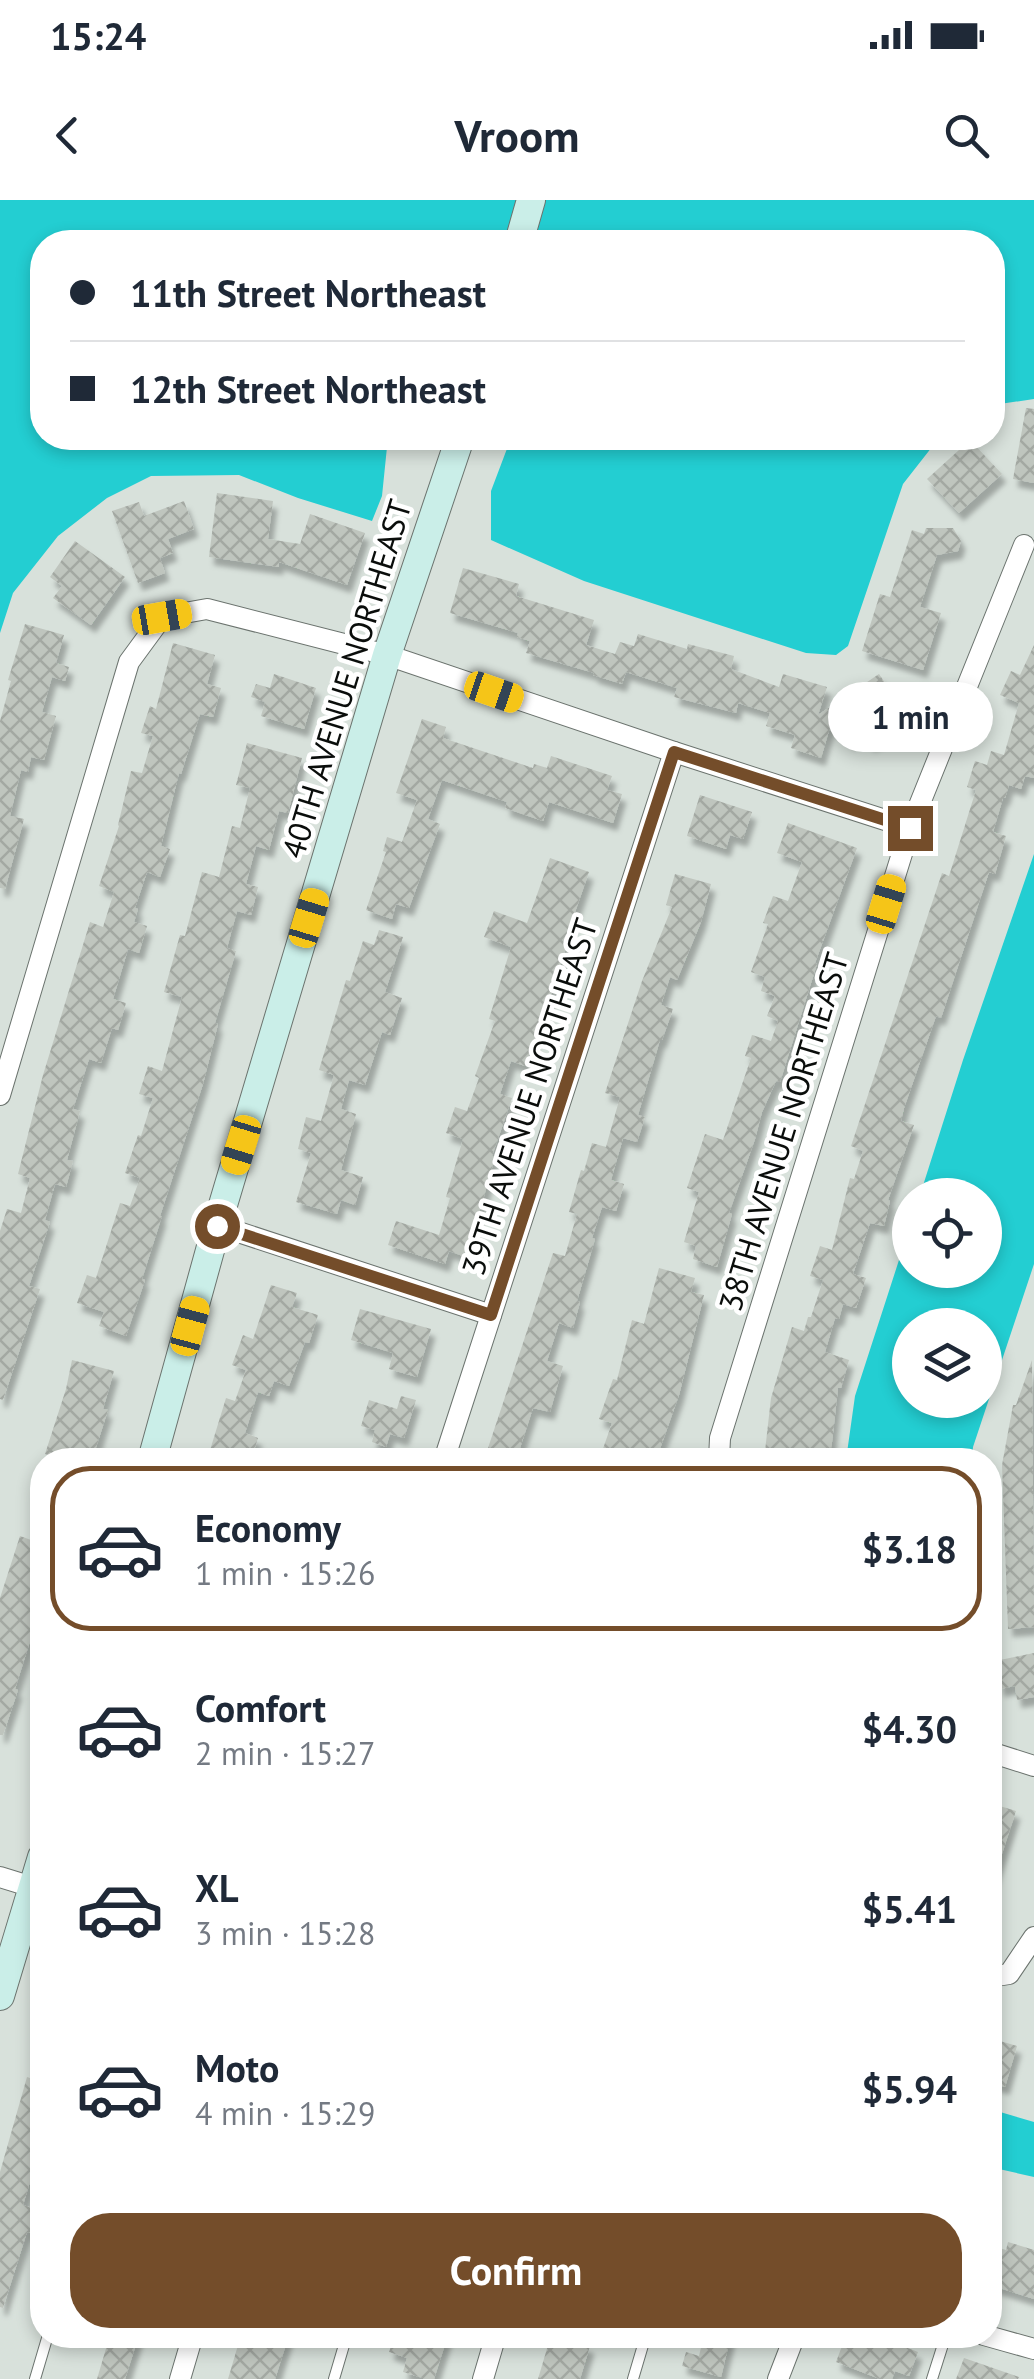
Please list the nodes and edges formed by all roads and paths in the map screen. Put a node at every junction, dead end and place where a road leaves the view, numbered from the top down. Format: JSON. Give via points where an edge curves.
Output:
{"nodes":[{"id":1,"x":532,"y":200,"type":"edge"},
{"id":2,"x":523,"y":230,"type":"edge"},
{"id":3,"x":456,"y":450,"type":"edge"},
{"id":4,"x":1024,"y":545,"type":"dead end"},
{"id":5,"x":387,"y":656,"type":"junction"},
{"id":6,"x":674,"y":752,"type":"junction"},
{"id":7,"x":910,"y":828,"type":"junction"},
{"id":8,"x":0,"y":1095,"type":"edge"},
{"id":9,"x":217,"y":1226,"type":"junction"},
{"id":10,"x":491,"y":1315,"type":"junction"},
{"id":11,"x":155,"y":1448,"type":"edge"},
{"id":12,"x":448,"y":1448,"type":"edge"},
{"id":13,"x":720,"y":1448,"type":"edge"},
{"id":14,"x":1002,"y":1756,"type":"edge"},
{"id":15,"x":1034,"y":1766,"type":"edge"},
{"id":16,"x":0,"y":1877,"type":"edge"},
{"id":17,"x":30,"y":1886,"type":"edge"},
{"id":18,"x":30,"y":1912,"type":"edge"},
{"id":19,"x":1034,"y":1937,"type":"edge"},
{"id":20,"x":1002,"y":1975,"type":"edge"},
{"id":21,"x":0,"y":1996,"type":"edge"},
{"id":22,"x":1002,"y":2340,"type":"edge"},
{"id":23,"x":44,"y":2348,"type":"edge"},
{"id":24,"x":189,"y":2348,"type":"edge"},
{"id":25,"x":343,"y":2348,"type":"edge"},
{"id":26,"x":492,"y":2348,"type":"edge"},
{"id":27,"x":642,"y":2348,"type":"edge"},
{"id":28,"x":790,"y":2348,"type":"edge"},
{"id":29,"x":942,"y":2348,"type":"edge"},
{"id":30,"x":1034,"y":2349,"type":"edge"},
{"id":31,"x":35,"y":2379,"type":"edge"},
{"id":32,"x":180,"y":2379,"type":"edge"},
{"id":33,"x":334,"y":2379,"type":"edge"},
{"id":34,"x":483,"y":2379,"type":"edge"},
{"id":35,"x":632,"y":2379,"type":"edge"},
{"id":36,"x":778,"y":2379,"type":"edge"},
{"id":37,"x":932,"y":2379,"type":"edge"}],
"edges":[{"from":1,"to":2,"type":"street"},
{"from":3,"to":5,"type":"street","name":"40TH AVENUE NORTHEAST"},
{"from":4,"to":7,"type":"street","name":"38TH AVENUE NORTHEAST"},
{"from":5,"to":6,"type":"street"},
{"from":5,"to":8,"type":"street","via":[[208,609],[162,617],[130,662]]},
{"from":5,"to":9,"type":"street","name":"40TH AVENUE NORTHEAST"},
{"from":6,"to":7,"type":"street"},
{"from":6,"to":10,"type":"street","name":"39TH AVENUE NORTHEAST"},
{"from":7,"to":13,"type":"street","name":"38TH AVENUE NORTHEAST"},
{"from":9,"to":10,"type":"street"},
{"from":9,"to":11,"type":"street","name":"40TH AVENUE NORTHEAST"},
{"from":10,"to":12,"type":"street","name":"39TH AVENUE NORTHEAST"},
{"from":14,"to":15,"type":"street"},
{"from":16,"to":17,"type":"street"},
{"from":18,"to":21,"type":"street"},
{"from":19,"to":20,"type":"street"},
{"from":22,"to":30,"type":"street"},
{"from":23,"to":31,"type":"lane"},
{"from":24,"to":32,"type":"street"},
{"from":25,"to":33,"type":"lane"},
{"from":26,"to":34,"type":"street"},
{"from":27,"to":35,"type":"lane"},
{"from":28,"to":36,"type":"street"},
{"from":29,"to":37,"type":"lane"}]}
